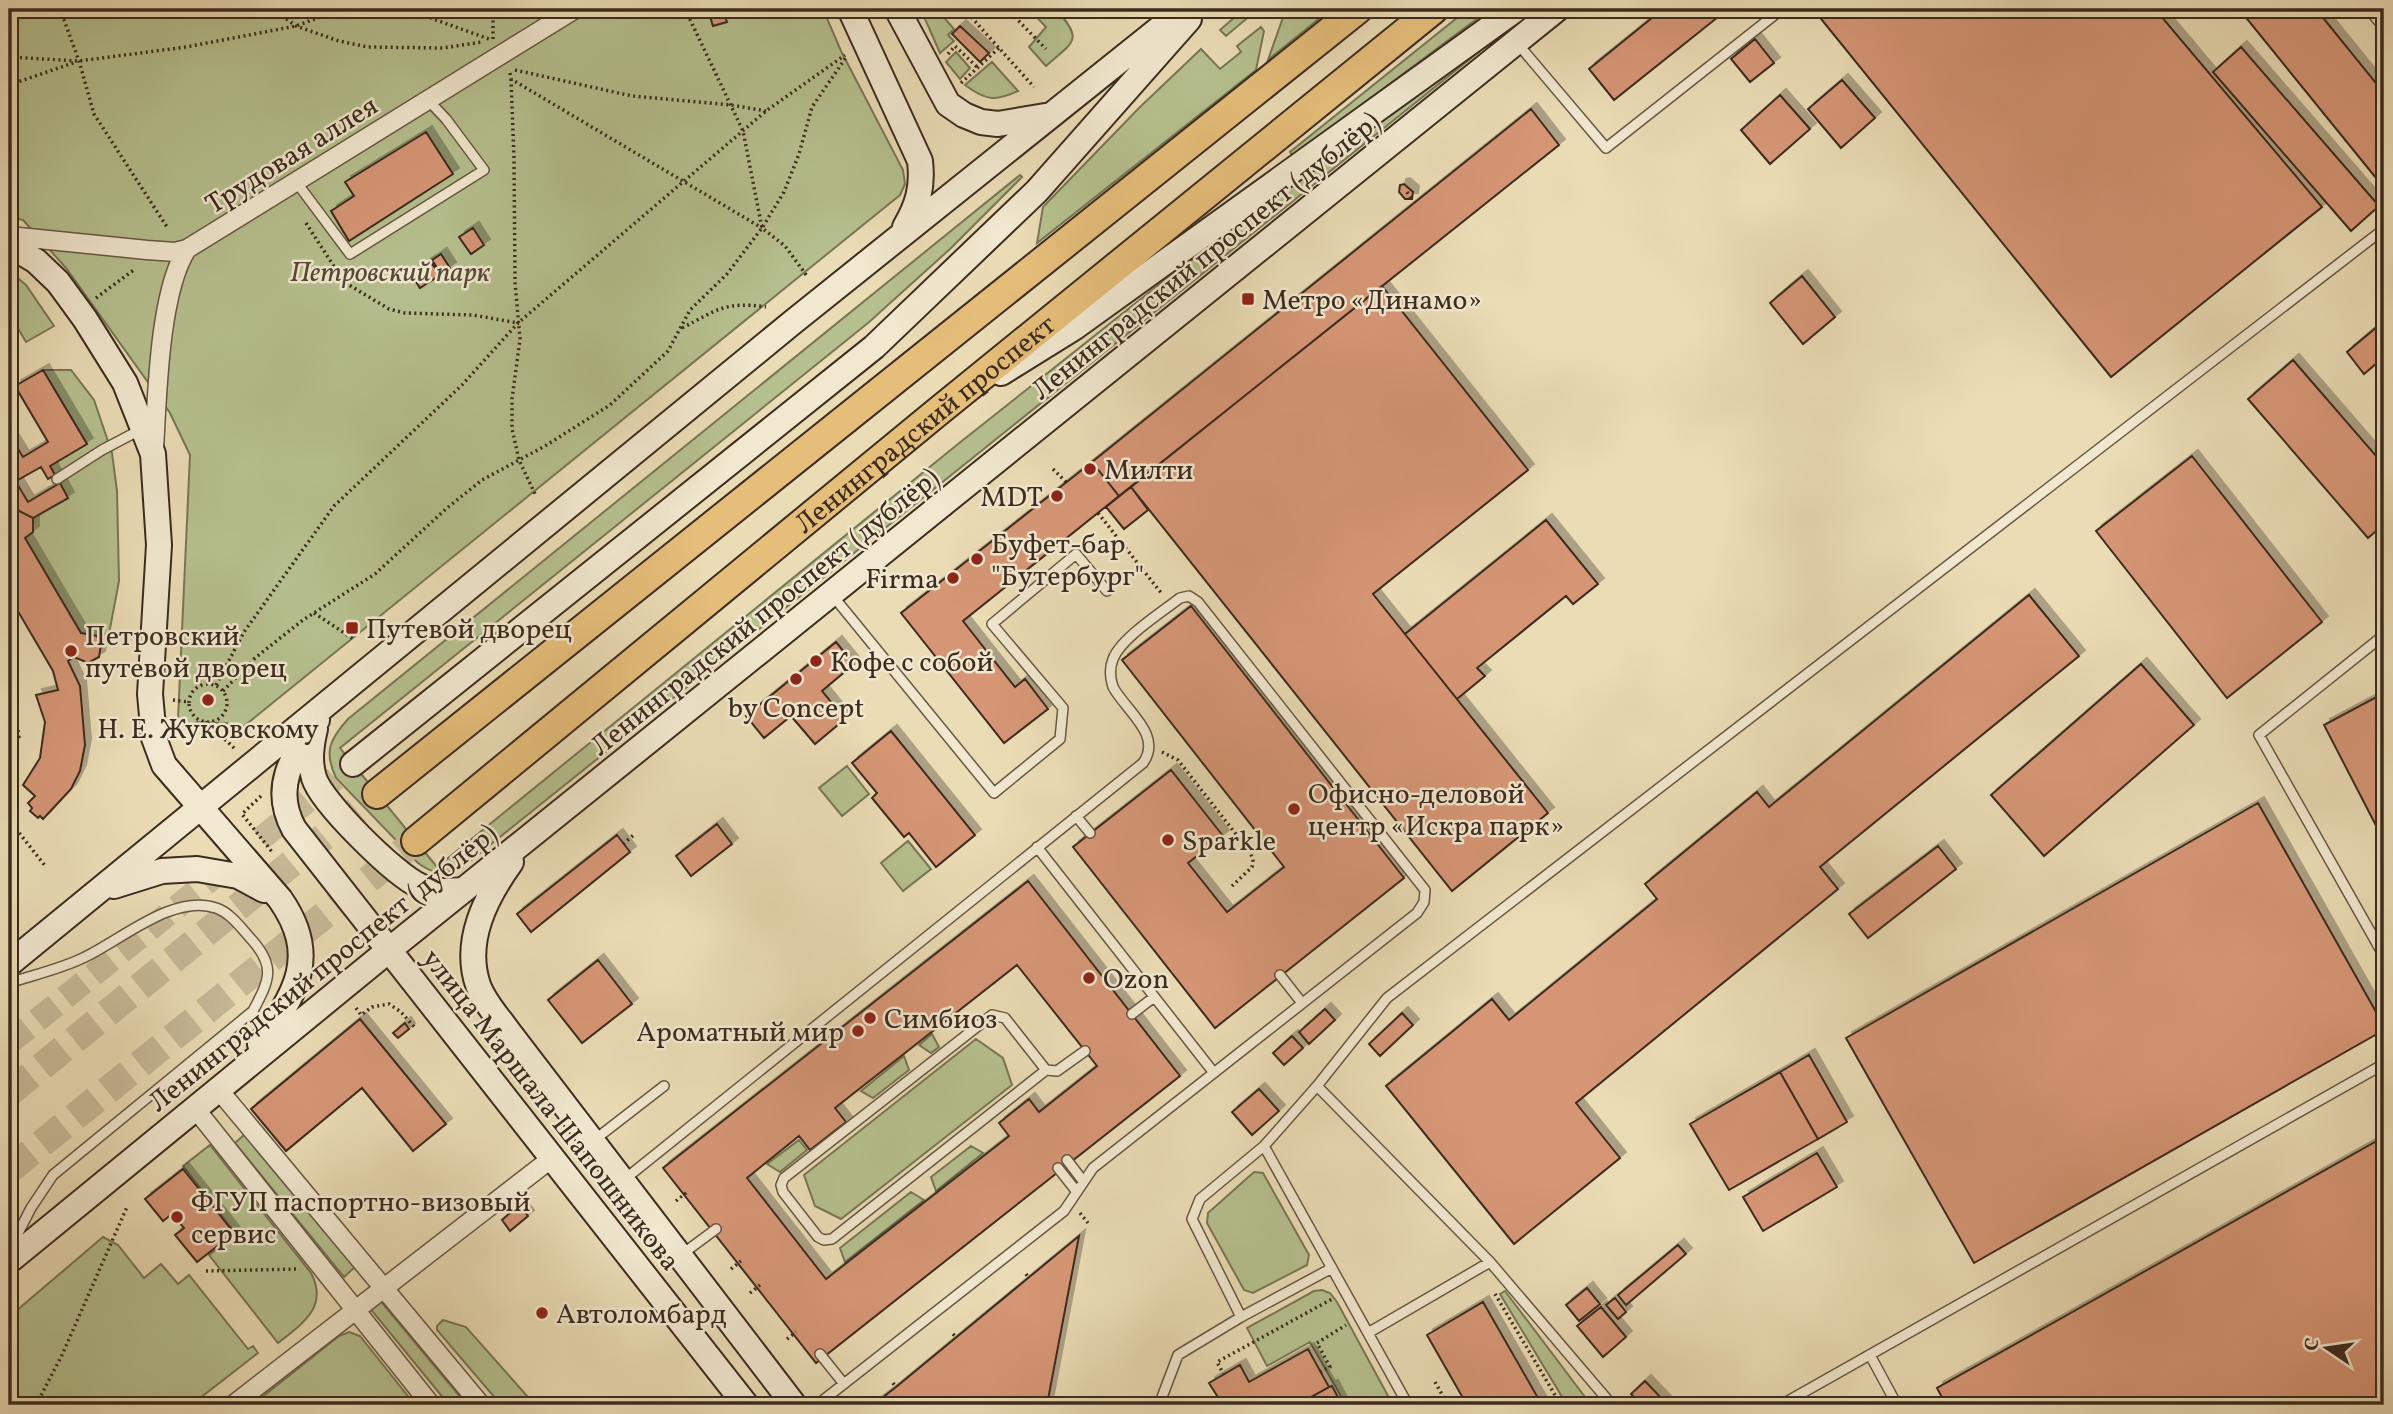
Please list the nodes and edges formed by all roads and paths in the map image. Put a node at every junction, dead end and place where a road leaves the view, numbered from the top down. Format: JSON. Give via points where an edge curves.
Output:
{"nodes":[{"id":1,"x":60,"y":9,"type":"edge"},
{"id":2,"x":273,"y":9,"type":"edge"},
{"id":3,"x":342,"y":9,"type":"edge"},
{"id":4,"x":416,"y":9,"type":"edge"},
{"id":5,"x":493,"y":9,"type":"edge"},
{"id":6,"x":575,"y":9,"type":"edge"},
{"id":7,"x":685,"y":9,"type":"edge"},
{"id":8,"x":850,"y":9,"type":"edge"},
{"id":9,"x":897,"y":9,"type":"edge"},
{"id":10,"x":964,"y":9,"type":"edge"},
{"id":11,"x":1007,"y":9,"type":"edge"},
{"id":12,"x":1132,"y":9,"type":"edge"},
{"id":13,"x":1184,"y":9,"type":"edge"},
{"id":14,"x":1198,"y":9,"type":"edge"},
{"id":15,"x":1358,"y":9,"type":"edge"},
{"id":16,"x":1434,"y":9,"type":"edge"},
{"id":17,"x":1516,"y":9,"type":"edge"},
{"id":18,"x":1557,"y":9,"type":"edge"},
{"id":19,"x":1782,"y":9,"type":"edge"},
{"id":20,"x":2377,"y":9,"type":"edge"},
{"id":21,"x":1123,"y":16,"type":"dead end"},
{"id":22,"x":296,"y":26,"type":"junction"},
{"id":23,"x":2384,"y":28,"type":"edge"},
{"id":24,"x":493,"y":41,"type":"junction"},
{"id":25,"x":1516,"y":42,"type":"junction"},
{"id":26,"x":999,"y":48,"type":"junction"},
{"id":27,"x":1046,"y":49,"type":"dead end"},
{"id":28,"x":9,"y":57,"type":"edge"},
{"id":29,"x":941,"y":60,"type":"dead end"},
{"id":30,"x":79,"y":61,"type":"junction"},
{"id":31,"x":977,"y":68,"type":"junction"},
{"id":32,"x":511,"y":79,"type":"junction"},
{"id":33,"x":959,"y":84,"type":"dead end"},
{"id":34,"x":9,"y":85,"type":"edge"},
{"id":35,"x":1034,"y":87,"type":"dead end"},
{"id":36,"x":428,"y":100,"type":"junction"},
{"id":37,"x":731,"y":105,"type":"junction"},
{"id":38,"x":766,"y":111,"type":"junction"},
{"id":39,"x":1049,"y":115,"type":"junction"},
{"id":40,"x":743,"y":131,"type":"junction"},
{"id":41,"x":683,"y":181,"type":"junction"},
{"id":42,"x":297,"y":183,"type":"junction"},
{"id":43,"x":1407,"y":192,"type":"dead end"},
{"id":44,"x":1413,"y":201,"type":"dead end"},
{"id":45,"x":305,"y":220,"type":"dead end"},
{"id":46,"x":167,"y":227,"type":"dead end"},
{"id":47,"x":762,"y":228,"type":"junction"},
{"id":48,"x":2384,"y":229,"type":"edge"},
{"id":49,"x":9,"y":236,"type":"edge"},
{"id":50,"x":899,"y":236,"type":"junction"},
{"id":51,"x":9,"y":245,"type":"edge"},
{"id":52,"x":187,"y":249,"type":"junction"},
{"id":53,"x":141,"y":265,"type":"dead end"},
{"id":54,"x":807,"y":276,"type":"dead end"},
{"id":55,"x":97,"y":298,"type":"dead end"},
{"id":56,"x":766,"y":307,"type":"dead end"},
{"id":57,"x":519,"y":323,"type":"junction"},
{"id":58,"x":680,"y":329,"type":"junction"},
{"id":59,"x":935,"y":414,"type":"junction"},
{"id":60,"x":143,"y":428,"type":"junction"},
{"id":61,"x":153,"y":454,"type":"junction"},
{"id":62,"x":519,"y":460,"type":"junction"},
{"id":63,"x":1053,"y":469,"type":"dead end"},
{"id":64,"x":57,"y":479,"type":"dead end"},
{"id":65,"x":1066,"y":482,"type":"dead end"},
{"id":66,"x":535,"y":494,"type":"dead end"},
{"id":67,"x":1098,"y":513,"type":"dead end"},
{"id":68,"x":1107,"y":591,"type":"dead end"},
{"id":69,"x":831,"y":594,"type":"junction"},
{"id":70,"x":1171,"y":606,"type":"junction"},
{"id":71,"x":314,"y":613,"type":"junction"},
{"id":72,"x":2384,"y":635,"type":"edge"},
{"id":73,"x":355,"y":640,"type":"dead end"},
{"id":74,"x":9,"y":676,"type":"edge"},
{"id":75,"x":216,"y":685,"type":"junction"},
{"id":76,"x":223,"y":691,"type":"junction"},
{"id":77,"x":333,"y":697,"type":"junction"},
{"id":78,"x":173,"y":699,"type":"dead end"},
{"id":79,"x":189,"y":702,"type":"junction"},
{"id":80,"x":207,"y":721,"type":"junction"},
{"id":81,"x":316,"y":722,"type":"junction"},
{"id":82,"x":227,"y":741,"type":"dead end"},
{"id":83,"x":9,"y":750,"type":"edge"},
{"id":84,"x":1150,"y":750,"type":"junction"},
{"id":85,"x":353,"y":764,"type":"tunnel mouth"},
{"id":86,"x":377,"y":794,"type":"tunnel mouth"},
{"id":87,"x":200,"y":809,"type":"junction"},
{"id":88,"x":1076,"y":816,"type":"junction"},
{"id":89,"x":9,"y":820,"type":"edge"},
{"id":90,"x":548,"y":823,"type":"junction"},
{"id":91,"x":1090,"y":833,"type":"dead end"},
{"id":92,"x":635,"y":834,"type":"dead end"},
{"id":93,"x":416,"y":841,"type":"tunnel mouth"},
{"id":94,"x":624,"y":844,"type":"dead end"},
{"id":95,"x":1037,"y":847,"type":"junction"},
{"id":96,"x":47,"y":867,"type":"dead end"},
{"id":97,"x":1231,"y":887,"type":"dead end"},
{"id":98,"x":463,"y":890,"type":"junction"},
{"id":99,"x":99,"y":891,"type":"junction"},
{"id":100,"x":280,"y":899,"type":"junction"},
{"id":101,"x":388,"y":950,"type":"junction"},
{"id":102,"x":2384,"y":956,"type":"edge"},
{"id":103,"x":9,"y":964,"type":"edge"},
{"id":104,"x":1280,"y":975,"type":"dead end"},
{"id":105,"x":9,"y":983,"type":"edge"},
{"id":106,"x":1154,"y":997,"type":"junction"},
{"id":107,"x":1302,"y":1003,"type":"junction"},
{"id":108,"x":372,"y":1007,"type":"dead end"},
{"id":109,"x":376,"y":1012,"type":"dead end"},
{"id":110,"x":1132,"y":1014,"type":"dead end"},
{"id":111,"x":1085,"y":1051,"type":"dead end"},
{"id":112,"x":2384,"y":1065,"type":"edge"},
{"id":113,"x":241,"y":1070,"type":"junction"},
{"id":114,"x":1046,"y":1070,"type":"junction"},
{"id":115,"x":1213,"y":1073,"type":"junction"},
{"id":116,"x":664,"y":1086,"type":"dead end"},
{"id":117,"x":1317,"y":1086,"type":"junction"},
{"id":118,"x":218,"y":1089,"type":"junction"},
{"id":119,"x":194,"y":1107,"type":"junction"},
{"id":120,"x":593,"y":1141,"type":"junction"},
{"id":121,"x":1264,"y":1146,"type":"junction"},
{"id":122,"x":552,"y":1158,"type":"junction"},
{"id":123,"x":1067,"y":1160,"type":"dead end"},
{"id":124,"x":1058,"y":1168,"type":"dead end"},
{"id":125,"x":623,"y":1180,"type":"junction"},
{"id":126,"x":1083,"y":1181,"type":"junction"},
{"id":127,"x":687,"y":1192,"type":"dead end"},
{"id":128,"x":1077,"y":1192,"type":"junction"},
{"id":129,"x":676,"y":1201,"type":"dead end"},
{"id":130,"x":127,"y":1207,"type":"dead end"},
{"id":131,"x":716,"y":1228,"type":"dead end"},
{"id":132,"x":9,"y":1250,"type":"edge"},
{"id":133,"x":681,"y":1256,"type":"junction"},
{"id":134,"x":9,"y":1261,"type":"edge"},
{"id":135,"x":741,"y":1261,"type":"dead end"},
{"id":136,"x":1490,"y":1262,"type":"junction"},
{"id":137,"x":1332,"y":1268,"type":"junction"},
{"id":138,"x":1480,"y":1268,"type":"junction"},
{"id":139,"x":303,"y":1269,"type":"dead end"},
{"id":140,"x":731,"y":1269,"type":"dead end"},
{"id":141,"x":206,"y":1271,"type":"dead end"},
{"id":142,"x":760,"y":1285,"type":"dead end"},
{"id":143,"x":384,"y":1288,"type":"junction"},
{"id":144,"x":1345,"y":1292,"type":"junction"},
{"id":145,"x":750,"y":1293,"type":"dead end"},
{"id":146,"x":357,"y":1309,"type":"junction"},
{"id":147,"x":1241,"y":1317,"type":"junction"},
{"id":148,"x":1359,"y":1317,"type":"junction"},
{"id":149,"x":796,"y":1332,"type":"dead end"},
{"id":150,"x":1368,"y":1334,"type":"junction"},
{"id":151,"x":787,"y":1339,"type":"dead end"},
{"id":152,"x":820,"y":1354,"type":"dead end"},
{"id":153,"x":1870,"y":1354,"type":"junction"},
{"id":154,"x":1320,"y":1372,"type":"dead end"},
{"id":155,"x":1224,"y":1374,"type":"dead end"},
{"id":156,"x":1435,"y":1382,"type":"dead end"},
{"id":157,"x":844,"y":1384,"type":"junction"},
{"id":158,"x":36,"y":1405,"type":"edge"},
{"id":159,"x":233,"y":1405,"type":"edge"},
{"id":160,"x":431,"y":1405,"type":"edge"},
{"id":161,"x":481,"y":1405,"type":"edge"},
{"id":162,"x":746,"y":1405,"type":"edge"},
{"id":163,"x":794,"y":1405,"type":"edge"},
{"id":164,"x":817,"y":1405,"type":"edge"},
{"id":165,"x":1159,"y":1405,"type":"edge"},
{"id":166,"x":1408,"y":1405,"type":"edge"},
{"id":167,"x":1448,"y":1405,"type":"edge"},
{"id":168,"x":1561,"y":1405,"type":"edge"},
{"id":169,"x":1612,"y":1405,"type":"edge"},
{"id":170,"x":1781,"y":1405,"type":"edge"},
{"id":171,"x":1897,"y":1405,"type":"edge"}],
"edges":[{"from":1,"to":30,"type":"path"},
{"from":2,"to":22,"type":"path"},
{"from":3,"to":22,"type":"path"},
{"from":4,"to":24,"type":"path"},
{"from":5,"to":24,"type":"path"},
{"from":6,"to":36,"type":"street","name":"Трудовая аллея"},
{"from":7,"to":37,"type":"path"},
{"from":8,"to":50,"type":"main road","via":[[920,161],[918,202]]},
{"from":9,"to":39,"type":"main road","via":[[948,104],[981,122],[999,124]]},
{"from":10,"to":26,"type":"path"},
{"from":11,"to":27,"type":"path"},
{"from":12,"to":21,"type":"path"},
{"from":13,"to":39,"type":"main road"},
{"from":14,"to":85,"type":"main road","via":[[1037,191],[874,347]]},
{"from":15,"to":86,"type":"main road","name":"Ленинградский проспект"},
{"from":16,"to":59,"type":"main road","name":"Ленинградский проспект"},
{"from":17,"to":59,"type":"main road","via":[[1075,327]]},
{"from":18,"to":25,"type":"main road","name":"Ленинградский проспект (дублёр)"},
{"from":19,"to":25,"type":"lane","via":[[1605,148]]},
{"from":20,"to":23,"type":"lane","via":[[2372,13]]},
{"from":22,"to":24,"type":"path","via":[[368,47],[443,48]]},
{"from":22,"to":30,"type":"path","via":[[244,38]]},
{"from":25,"to":69,"type":"main road","name":"Ленинградский проспект (дублёр)"},
{"from":26,"to":31,"type":"path"},
{"from":26,"to":35,"type":"path"},
{"from":28,"to":30,"type":"path"},
{"from":29,"to":31,"type":"path","via":[[955,46]]},
{"from":30,"to":34,"type":"path"},
{"from":30,"to":46,"type":"path","via":[[94,114]]},
{"from":31,"to":33,"type":"path"},
{"from":32,"to":37,"type":"path","via":[[509,68],[632,96]]},
{"from":32,"to":41,"type":"path"},
{"from":32,"to":57,"type":"path"},
{"from":36,"to":42,"type":"street","name":"Трудовая аллея"},
{"from":36,"to":42,"type":"lane","via":[[484,170],[349,254]]},
{"from":37,"to":38,"type":"path"},
{"from":37,"to":40,"type":"path"},
{"from":38,"to":40,"type":"path"},
{"from":38,"to":47,"type":"path","via":[[850,51],[812,107],[784,192]]},
{"from":39,"to":50,"type":"main road"},
{"from":40,"to":41,"type":"path"},
{"from":40,"to":47,"type":"path"},
{"from":41,"to":47,"type":"path"},
{"from":41,"to":57,"type":"path"},
{"from":42,"to":52,"type":"street","name":"Трудовая аллея"},
{"from":43,"to":44,"type":"path"},
{"from":45,"to":57,"type":"path","via":[[344,282],[389,309]]},
{"from":47,"to":54,"type":"path","via":[[785,246]]},
{"from":47,"to":58,"type":"path"},
{"from":48,"to":117,"type":"lane","via":[[1387,998]]},
{"from":49,"to":52,"type":"street","name":"Трудовая аллея","via":[[147,250]]},
{"from":50,"to":77,"type":"main road"},
{"from":51,"to":60,"type":"main road","via":[[36,261],[58,282],[125,383]]},
{"from":52,"to":61,"type":"street","via":[[170,293]]},
{"from":53,"to":55,"type":"path"},
{"from":56,"to":58,"type":"path","via":[[720,307]]},
{"from":57,"to":62,"type":"path","via":[[512,409]]},
{"from":57,"to":75,"type":"path","via":[[462,385],[334,506],[244,632]]},
{"from":58,"to":62,"type":"path","via":[[668,351],[610,405]]},
{"from":59,"to":93,"type":"main road","name":"Ленинградский проспект"},
{"from":60,"to":61,"type":"main road"},
{"from":60,"to":64,"type":"lane"},
{"from":61,"to":87,"type":"main road","via":[[159,545],[150,694],[154,738],[164,765]]},
{"from":62,"to":66,"type":"path"},
{"from":62,"to":71,"type":"path","via":[[482,480],[375,574]]},
{"from":63,"to":65,"type":"path"},
{"from":67,"to":70,"type":"path"},
{"from":68,"to":69,"type":"lane","via":[[1076,554],[992,624],[1062,708],[1060,739],[994,793]]},
{"from":69,"to":90,"type":"main road","name":"Ленинградский проспект (дублёр)"},
{"from":70,"to":84,"type":"lane","via":[[1124,643],[1110,668],[1113,687],[1148,736]]},
{"from":70,"to":107,"type":"lane","via":[[1185,597],[1199,602],[1425,890],[1417,913]]},
{"from":71,"to":73,"type":"path"},
{"from":71,"to":76,"type":"path","via":[[255,658]]},
{"from":72,"to":102,"type":"lane","via":[[2259,735]]},
{"from":74,"to":83,"type":"path","via":[[19,737]]},
{"from":75,"to":76,"type":"path"},
{"from":75,"to":79,"type":"path","via":[[201,684],[190,694]]},
{"from":76,"to":80,"type":"path","via":[[226,711],[214,722]]},
{"from":77,"to":81,"type":"main road","name":"улица Маршала Шапошникова"},
{"from":77,"to":87,"type":"main road"},
{"from":78,"to":79,"type":"path"},
{"from":79,"to":80,"type":"path","via":[[199,721]]},
{"from":80,"to":82,"type":"path","via":[[208,729]]},
{"from":81,"to":98,"type":"main road","via":[[310,753],[314,779],[326,799],[395,870],[440,892]]},
{"from":81,"to":101,"type":"main road","name":"улица Маршала Шапошникова","via":[[289,764],[285,813]]},
{"from":84,"to":88,"type":"lane","via":[[1143,763]]},
{"from":84,"to":97,"type":"path","via":[[1178,760],[1250,852],[1252,867]]},
{"from":87,"to":99,"type":"main road"},
{"from":87,"to":100,"type":"main road"},
{"from":88,"to":91,"type":"lane"},
{"from":88,"to":95,"type":"lane"},
{"from":89,"to":96,"type":"path"},
{"from":90,"to":98,"type":"main road","name":"Ленинградский проспект (дублёр)"},
{"from":90,"to":120,"type":"main road","name":"улица Маршала Шапошникова","via":[[514,859],[486,901],[475,939],[475,971],[486,1001]]},
{"from":92,"to":94,"type":"path"},
{"from":95,"to":106,"type":"lane"},
{"from":95,"to":125,"type":"lane"},
{"from":98,"to":101,"type":"main road","name":"Ленинградский проспект (дублёр)"},
{"from":99,"to":100,"type":"main road","via":[[162,871],[197,869],[238,876]]},
{"from":99,"to":103,"type":"main road"},
{"from":100,"to":113,"type":"main road","via":[[293,919],[302,958],[293,991]]},
{"from":101,"to":113,"type":"main road","name":"Ленинградский проспект (дублёр)"},
{"from":101,"to":122,"type":"main road","name":"улица Маршала Шапошникова"},
{"from":104,"to":107,"type":"lane"},
{"from":105,"to":132,"type":"lane","via":[[83,958],[180,906],[216,908],[234,920],[260,949],[268,966],[268,983],[253,1011],[53,1175]]},
{"from":106,"to":110,"type":"lane"},
{"from":106,"to":115,"type":"lane"},
{"from":107,"to":115,"type":"lane"},
{"from":108,"to":109,"type":"path"},
{"from":111,"to":114,"type":"lane","via":[[1062,1069]]},
{"from":112,"to":153,"type":"lane"},
{"from":113,"to":118,"type":"main road","name":"Ленинградский проспект (дублёр)"},
{"from":114,"to":114,"type":"lane","via":[[1005,1018],[992,1015],[784,1178],[783,1192],[818,1237],[832,1239]]},
{"from":115,"to":126,"type":"lane","via":[[1093,1168]]},
{"from":116,"to":120,"type":"lane"},
{"from":117,"to":121,"type":"lane"},
{"from":117,"to":136,"type":"lane"},
{"from":118,"to":119,"type":"main road","name":"Ленинградский проспект (дублёр)"},
{"from":118,"to":143,"type":"street"},
{"from":119,"to":134,"type":"main road","name":"Ленинградский проспект (дублёр)"},
{"from":119,"to":146,"type":"street"},
{"from":120,"to":125,"type":"main road","name":"улица Маршала Шапошникова"},
{"from":121,"to":137,"type":"lane"},
{"from":121,"to":147,"type":"lane","via":[[1200,1199],[1192,1219]]},
{"from":122,"to":143,"type":"street"},
{"from":122,"to":162,"type":"main road","name":"улица Маршала Шапошникова"},
{"from":123,"to":126,"type":"lane"},
{"from":124,"to":128,"type":"lane"},
{"from":125,"to":133,"type":"main road","name":"улица Маршала Шапошникова"},
{"from":126,"to":128,"type":"lane"},
{"from":127,"to":129,"type":"path"},
{"from":128,"to":157,"type":"lane","via":[[1063,1211]]},
{"from":130,"to":158,"type":"path"},
{"from":131,"to":133,"type":"lane"},
{"from":133,"to":163,"type":"main road","name":"улица Маршала Шапошникова"},
{"from":135,"to":140,"type":"path"},
{"from":136,"to":138,"type":"lane"},
{"from":136,"to":169,"type":"lane"},
{"from":137,"to":144,"type":"lane"},
{"from":137,"to":147,"type":"lane"},
{"from":138,"to":150,"type":"lane"},
{"from":138,"to":168,"type":"path"},
{"from":139,"to":141,"type":"path"},
{"from":142,"to":145,"type":"path"},
{"from":143,"to":146,"type":"street"},
{"from":143,"to":161,"type":"street"},
{"from":144,"to":148,"type":"lane"},
{"from":144,"to":155,"type":"path","via":[[1217,1362]]},
{"from":146,"to":159,"type":"street"},
{"from":146,"to":160,"type":"street"},
{"from":147,"to":165,"type":"lane","via":[[1178,1354]]},
{"from":148,"to":150,"type":"lane"},
{"from":148,"to":154,"type":"path","via":[[1317,1343],[1330,1367]]},
{"from":149,"to":151,"type":"path"},
{"from":150,"to":166,"type":"lane"},
{"from":152,"to":157,"type":"lane"},
{"from":153,"to":170,"type":"lane"},
{"from":153,"to":171,"type":"lane"},
{"from":156,"to":167,"type":"path"},
{"from":157,"to":164,"type":"lane"}]}
